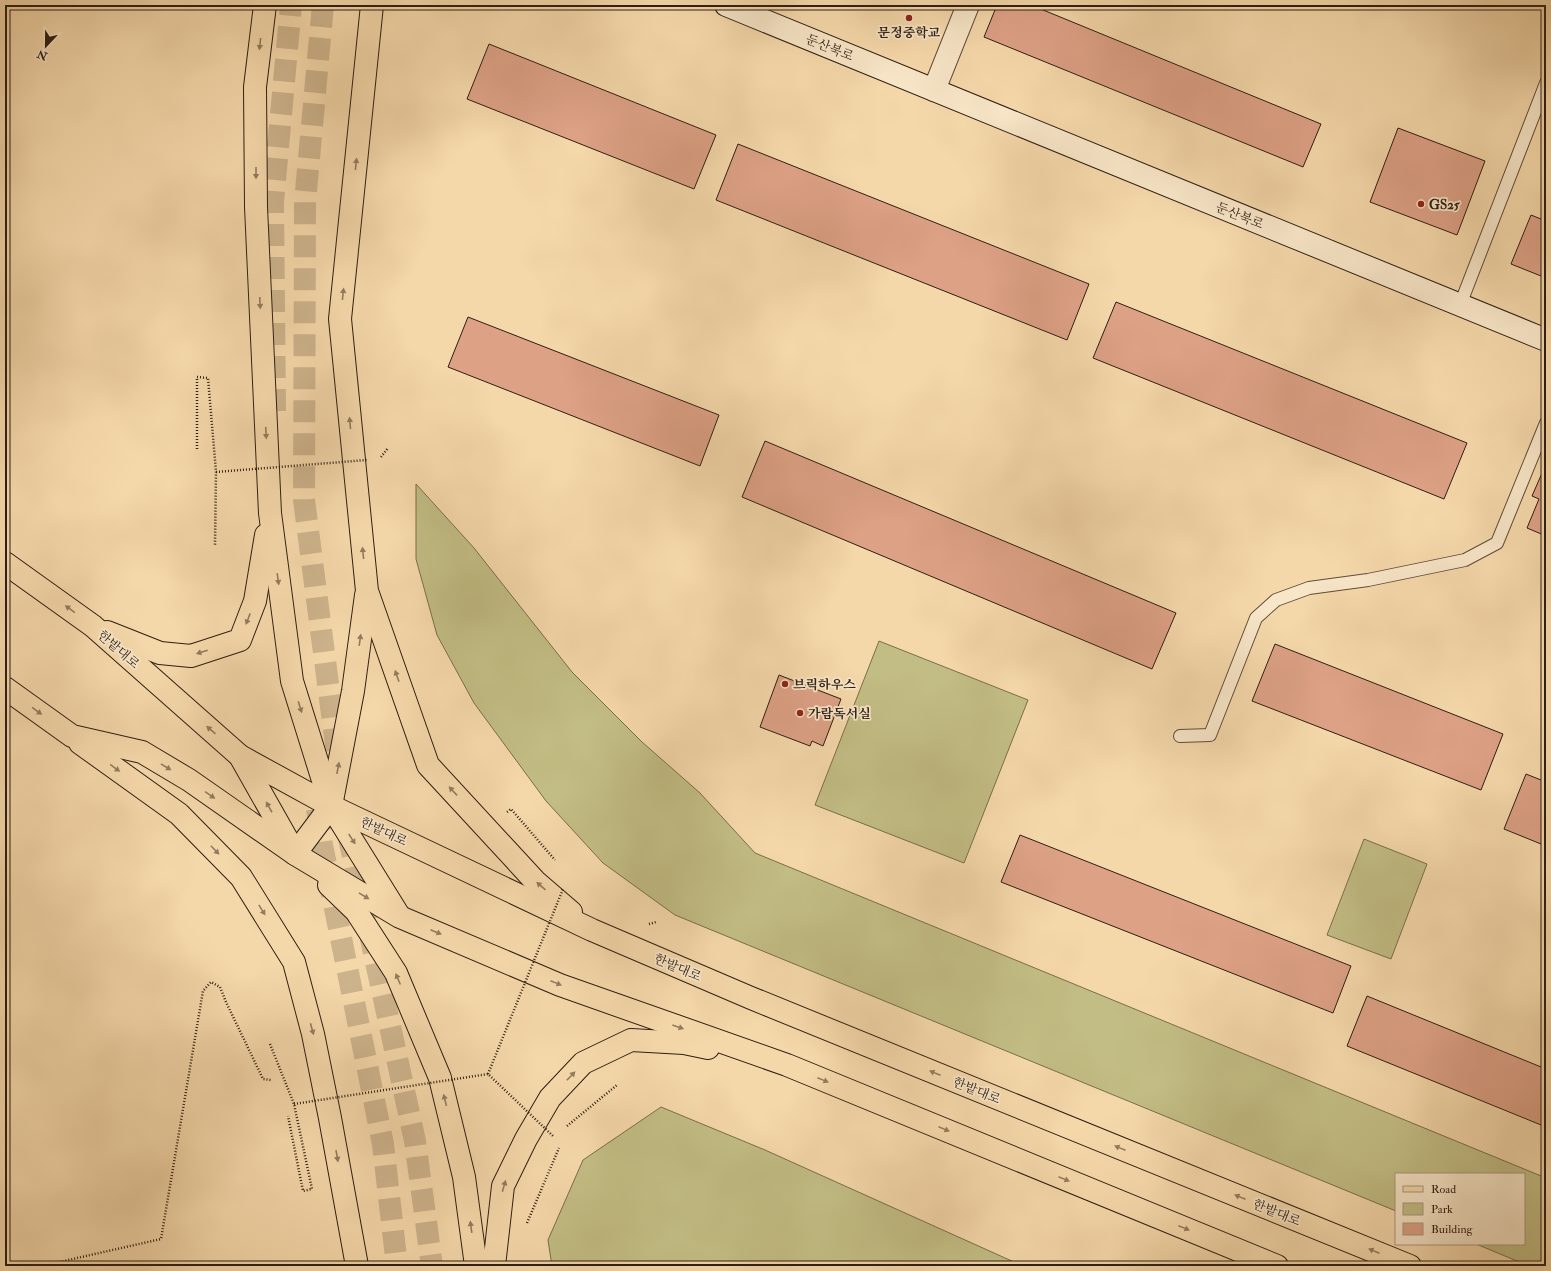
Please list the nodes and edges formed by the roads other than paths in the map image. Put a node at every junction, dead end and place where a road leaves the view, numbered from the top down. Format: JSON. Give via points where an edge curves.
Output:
{"nodes":[{"id":1,"x":265,"y":5,"type":"edge"},
{"id":2,"x":372,"y":5,"type":"edge"},
{"id":3,"x":726,"y":5,"type":"edge"},
{"id":4,"x":968,"y":5,"type":"edge"},
{"id":5,"x":1546,"y":83,"type":"edge"},
{"id":6,"x":934,"y":90,"type":"junction"},
{"id":7,"x":1460,"y":305,"type":"junction"},
{"id":8,"x":1546,"y":340,"type":"edge"},
{"id":9,"x":1546,"y":423,"type":"edge"},
{"id":10,"x":270,"y":513,"type":"junction"},
{"id":11,"x":5,"y":563,"type":"edge"},
{"id":12,"x":367,"y":591,"type":"junction"},
{"id":13,"x":93,"y":626,"type":"junction"},
{"id":14,"x":5,"y":688,"type":"edge"},
{"id":15,"x":72,"y":736,"type":"junction"},
{"id":16,"x":1180,"y":736,"type":"dead end"},
{"id":17,"x":240,"y":756,"type":"junction"},
{"id":18,"x":330,"y":806,"type":"junction"},
{"id":19,"x":295,"y":854,"type":"junction"},
{"id":20,"x":400,"y":917,"type":"junction"},
{"id":21,"x":592,"y":930,"type":"junction"},
{"id":22,"x":787,"y":1065,"type":"junction"},
{"id":23,"x":357,"y":1266,"type":"edge"},
{"id":24,"x":476,"y":1266,"type":"edge"},
{"id":25,"x":494,"y":1266,"type":"edge"},
{"id":26,"x":1277,"y":1266,"type":"edge"},
{"id":27,"x":1410,"y":1266,"type":"edge"}],
"edges":[{"from":1,"to":10,"type":"main road","one_way":true,"via":[[255,87],[256,199]]},
{"from":12,"to":2,"type":"main road","one_way":true,"via":[[340,319]]},
{"from":3,"to":6,"type":"main road","name":"둔산북로"},
{"from":4,"to":6,"type":"main road"},
{"from":5,"to":7,"type":"lane"},
{"from":6,"to":7,"type":"main road","name":"둔산북로"},
{"from":7,"to":8,"type":"main road","name":"둔산북로"},
{"from":9,"to":16,"type":"lane","via":[[1498,543],[1465,560],[1368,580],[1309,588],[1276,600],[1256,618],[1210,734]]},
{"from":10,"to":13,"type":"main road","one_way":true,"via":[[255,600],[240,640],[191,656],[160,653]]},
{"from":10,"to":18,"type":"main road","one_way":true,"via":[[292,681]]},
{"from":13,"to":11,"type":"main road","name":"한밭대로","one_way":true},
{"from":18,"to":12,"type":"main road","one_way":true,"via":[[354,691]]},
{"from":21,"to":12,"type":"main road","one_way":true,"via":[[535,881],[428,764]]},
{"from":17,"to":13,"type":"main road","name":"한밭대로","one_way":true},
{"from":14,"to":15,"type":"main road","one_way":true},
{"from":15,"to":19,"type":"main road","one_way":true,"via":[[142,752],[189,780]]},
{"from":15,"to":23,"type":"main road","one_way":true,"via":[[179,814],[241,877],[294,962],[315,1041]]},
{"from":17,"to":18,"type":"main road","name":"한밭대로"},
{"from":19,"to":17,"type":"main road","one_way":true},
{"from":18,"to":19,"type":"main road"},
{"from":18,"to":20,"type":"main road","one_way":true},
{"from":18,"to":21,"type":"main road","name":"한밭대로"},
{"from":19,"to":20,"type":"main road","one_way":true},
{"from":24,"to":19,"type":"main road","one_way":true,"via":[[464,1176],[440,1078],[396,973],[356,910]]},
{"from":20,"to":22,"type":"main road","one_way":true,"via":[[560,985]]},
{"from":27,"to":21,"type":"main road","name":"한밭대로","one_way":true,"via":[[751,998]]},
{"from":25,"to":22,"type":"main road","one_way":true,"via":[[503,1186],[550,1098],[583,1064],[631,1040],[684,1043]]},
{"from":22,"to":26,"type":"main road","one_way":true}]}
